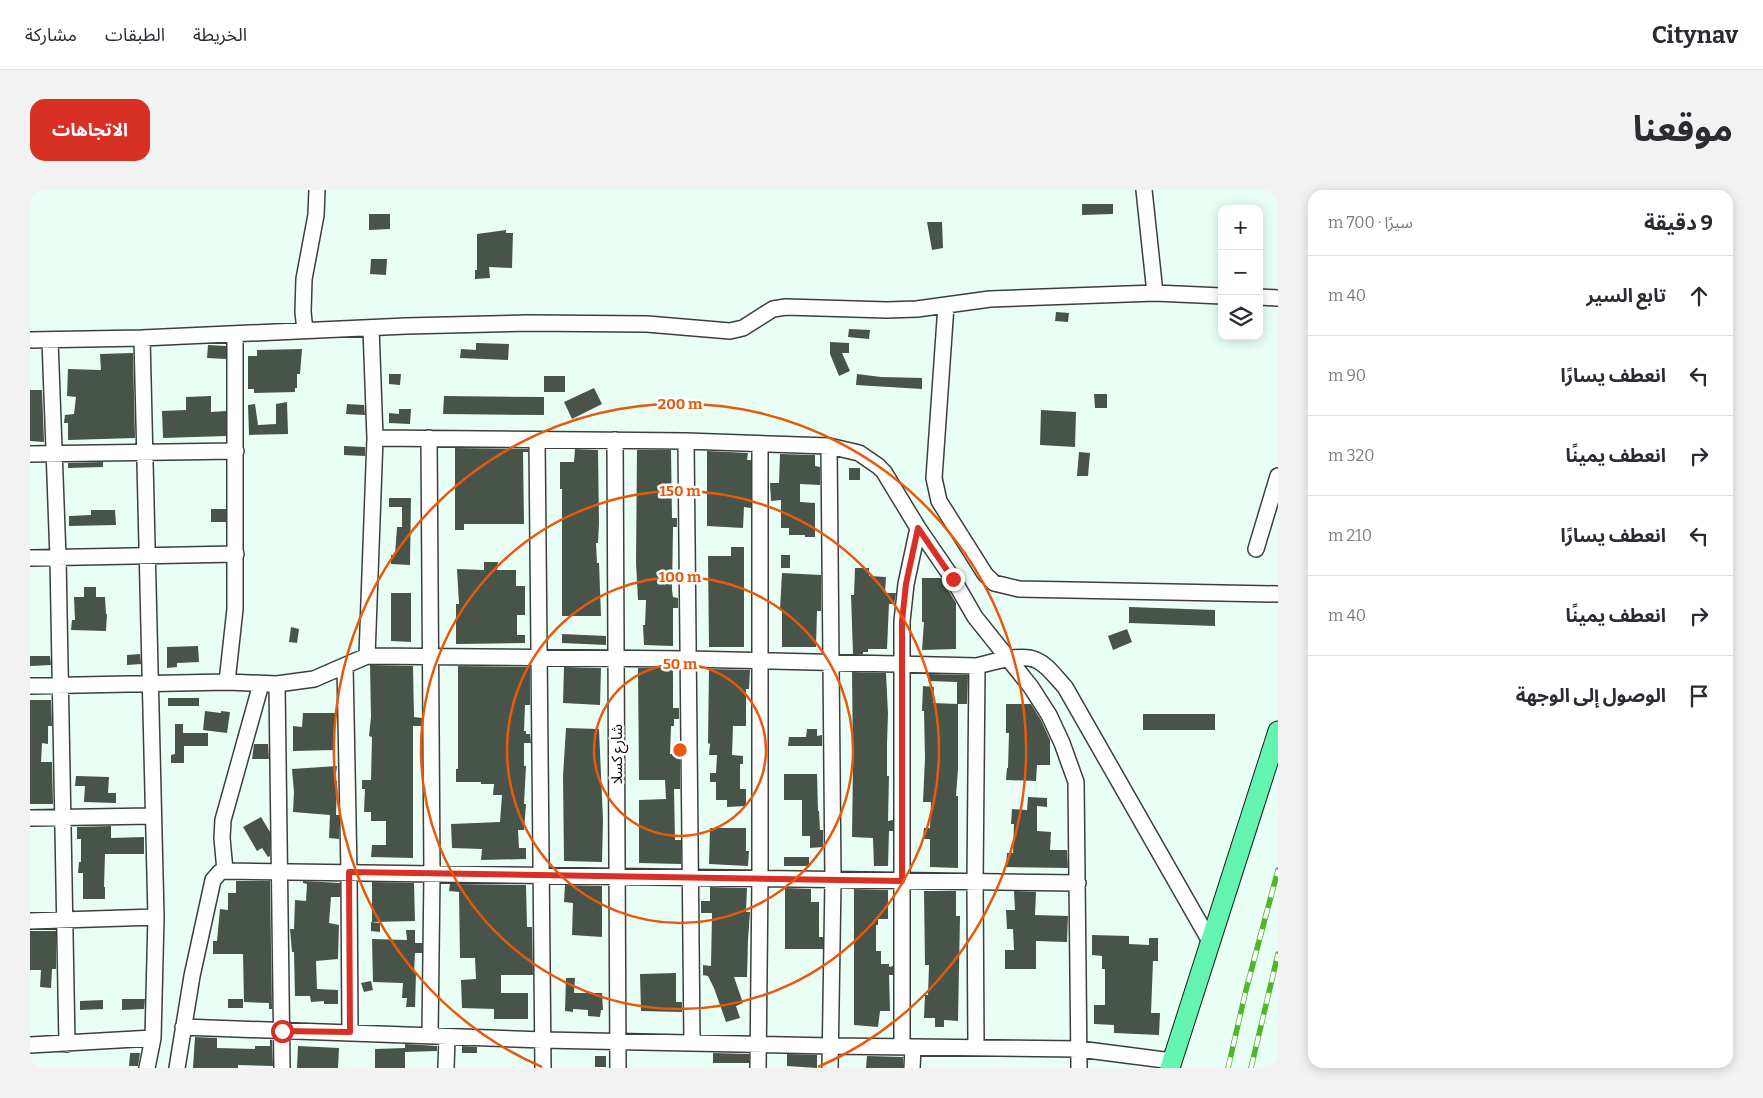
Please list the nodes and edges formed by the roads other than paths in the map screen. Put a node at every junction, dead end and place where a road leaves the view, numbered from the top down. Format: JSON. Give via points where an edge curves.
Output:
{"nodes":[{"id":1,"x":316,"y":190,"type":"edge"},
{"id":2,"x":1144,"y":190,"type":"edge"},
{"id":3,"x":1155,"y":293,"type":"junction"},
{"id":4,"x":1218,"y":296,"type":"edge"},
{"id":5,"x":1263,"y":297,"type":"edge"},
{"id":6,"x":1278,"y":298,"type":"edge"},
{"id":7,"x":946,"y":305,"type":"junction"},
{"id":8,"x":371,"y":328,"type":"junction"},
{"id":9,"x":305,"y":331,"type":"junction"},
{"id":10,"x":235,"y":335,"type":"junction"},
{"id":11,"x":142,"y":338,"type":"junction"},
{"id":12,"x":30,"y":340,"type":"edge"},
{"id":13,"x":50,"y":340,"type":"junction"},
{"id":14,"x":374,"y":438,"type":"junction"},
{"id":15,"x":429,"y":438,"type":"junction"},
{"id":16,"x":538,"y":440,"type":"junction"},
{"id":17,"x":615,"y":440,"type":"junction"},
{"id":18,"x":686,"y":441,"type":"junction"},
{"id":19,"x":760,"y":444,"type":"junction"},
{"id":20,"x":829,"y":446,"type":"junction"},
{"id":21,"x":236,"y":450,"type":"junction"},
{"id":22,"x":144,"y":453,"type":"junction"},
{"id":23,"x":30,"y":454,"type":"edge"},
{"id":24,"x":55,"y":454,"type":"junction"},
{"id":25,"x":1278,"y":476,"type":"edge"},
{"id":26,"x":918,"y":528,"type":"junction"},
{"id":27,"x":1256,"y":549,"type":"dead end"},
{"id":28,"x":236,"y":554,"type":"junction"},
{"id":29,"x":147,"y":555,"type":"junction"},
{"id":30,"x":30,"y":558,"type":"edge"},
{"id":31,"x":58,"y":558,"type":"junction"},
{"id":32,"x":1278,"y":594,"type":"edge"},
{"id":33,"x":366,"y":656,"type":"junction"},
{"id":34,"x":430,"y":657,"type":"junction"},
{"id":35,"x":540,"y":658,"type":"junction"},
{"id":36,"x":1009,"y":658,"type":"junction"},
{"id":37,"x":617,"y":659,"type":"junction"},
{"id":38,"x":687,"y":659,"type":"junction"},
{"id":39,"x":760,"y":661,"type":"junction"},
{"id":40,"x":832,"y":663,"type":"junction"},
{"id":41,"x":903,"y":664,"type":"junction"},
{"id":42,"x":345,"y":666,"type":"junction"},
{"id":43,"x":977,"y":666,"type":"junction"},
{"id":44,"x":227,"y":682,"type":"junction"},
{"id":45,"x":150,"y":684,"type":"junction"},
{"id":46,"x":261,"y":684,"type":"junction"},
{"id":47,"x":277,"y":684,"type":"junction"},
{"id":48,"x":30,"y":686,"type":"edge"},
{"id":49,"x":60,"y":686,"type":"junction"},
{"id":50,"x":1278,"y":730,"type":"edge"},
{"id":51,"x":152,"y":816,"type":"junction"},
{"id":52,"x":30,"y":818,"type":"edge"},
{"id":53,"x":63,"y":818,"type":"junction"},
{"id":54,"x":225,"y":871,"type":"junction"},
{"id":55,"x":278,"y":872,"type":"junction"},
{"id":56,"x":349,"y":872,"type":"junction"},
{"id":57,"x":432,"y":874,"type":"junction"},
{"id":58,"x":542,"y":875,"type":"junction"},
{"id":59,"x":618,"y":876,"type":"junction"},
{"id":60,"x":690,"y":878,"type":"junction"},
{"id":61,"x":760,"y":878,"type":"junction"},
{"id":62,"x":833,"y":880,"type":"junction"},
{"id":63,"x":902,"y":881,"type":"junction"},
{"id":64,"x":975,"y":882,"type":"junction"},
{"id":65,"x":1078,"y":883,"type":"junction"},
{"id":66,"x":156,"y":917,"type":"junction"},
{"id":67,"x":64,"y":920,"type":"junction"},
{"id":68,"x":30,"y":921,"type":"edge"},
{"id":69,"x":1211,"y":943,"type":"junction"},
{"id":70,"x":183,"y":1027,"type":"junction"},
{"id":71,"x":282,"y":1031,"type":"junction"},
{"id":72,"x":350,"y":1032,"type":"junction"},
{"id":73,"x":430,"y":1036,"type":"junction"},
{"id":74,"x":447,"y":1037,"type":"junction"},
{"id":75,"x":153,"y":1038,"type":"junction"},
{"id":76,"x":543,"y":1040,"type":"junction"},
{"id":77,"x":619,"y":1042,"type":"junction"},
{"id":78,"x":692,"y":1043,"type":"junction"},
{"id":79,"x":67,"y":1044,"type":"junction"},
{"id":80,"x":30,"y":1045,"type":"edge"},
{"id":81,"x":758,"y":1045,"type":"junction"},
{"id":82,"x":830,"y":1046,"type":"junction"},
{"id":83,"x":908,"y":1047,"type":"junction"},
{"id":84,"x":976,"y":1047,"type":"junction"},
{"id":85,"x":1080,"y":1049,"type":"junction"},
{"id":86,"x":1171,"y":1065,"type":"edge"},
{"id":87,"x":147,"y":1068,"type":"edge"},
{"id":88,"x":177,"y":1068,"type":"edge"},
{"id":89,"x":282,"y":1068,"type":"edge"},
{"id":90,"x":446,"y":1068,"type":"edge"},
{"id":91,"x":543,"y":1068,"type":"edge"},
{"id":92,"x":618,"y":1068,"type":"edge"},
{"id":93,"x":758,"y":1068,"type":"edge"},
{"id":94,"x":830,"y":1068,"type":"edge"},
{"id":95,"x":912,"y":1068,"type":"edge"},
{"id":96,"x":1079,"y":1068,"type":"edge"}],
"edges":[{"from":1,"to":9,"type":"street","via":[[316,215],[304,279]]},
{"from":2,"to":3,"type":"street"},
{"from":3,"to":4,"type":"street"},
{"from":3,"to":7,"type":"street","via":[[990,299]]},
{"from":5,"to":6,"type":"street"},
{"from":7,"to":8,"type":"street","via":[[887,310],[786,307],[773,309],[743,328],[730,331],[647,324],[528,323]]},
{"from":7,"to":32,"type":"street","via":[[935,489],[939,501],[994,583],[1018,589]]},
{"from":8,"to":9,"type":"street"},
{"from":8,"to":14,"type":"street"},
{"from":9,"to":10,"type":"street"},
{"from":10,"to":11,"type":"street"},
{"from":10,"to":21,"type":"street"},
{"from":11,"to":13,"type":"street"},
{"from":11,"to":22,"type":"street"},
{"from":12,"to":13,"type":"street"},
{"from":13,"to":24,"type":"street"},
{"from":14,"to":15,"type":"street"},
{"from":14,"to":33,"type":"street"},
{"from":15,"to":16,"type":"street"},
{"from":15,"to":34,"type":"street"},
{"from":16,"to":17,"type":"street"},
{"from":16,"to":35,"type":"street"},
{"from":17,"to":18,"type":"street"},
{"from":17,"to":37,"type":"street","name":"شارع كسلا"},
{"from":18,"to":19,"type":"street"},
{"from":18,"to":38,"type":"street"},
{"from":19,"to":20,"type":"street"},
{"from":19,"to":39,"type":"street"},
{"from":20,"to":26,"type":"street","via":[[858,453],[878,466]]},
{"from":20,"to":40,"type":"street"},
{"from":21,"to":22,"type":"street"},
{"from":21,"to":28,"type":"street"},
{"from":22,"to":24,"type":"street"},
{"from":22,"to":29,"type":"street"},
{"from":23,"to":24,"type":"street"},
{"from":24,"to":31,"type":"street"},
{"from":25,"to":27,"type":"street"},
{"from":26,"to":36,"type":"street","via":[[975,617]]},
{"from":26,"to":41,"type":"street","via":[[906,584],[902,621]]},
{"from":28,"to":29,"type":"street"},
{"from":28,"to":44,"type":"street","via":[[235,609]]},
{"from":29,"to":31,"type":"street"},
{"from":29,"to":45,"type":"street"},
{"from":30,"to":31,"type":"street"},
{"from":31,"to":49,"type":"street"},
{"from":33,"to":34,"type":"street"},
{"from":33,"to":42,"type":"street"},
{"from":34,"to":35,"type":"street"},
{"from":34,"to":57,"type":"street"},
{"from":35,"to":37,"type":"street"},
{"from":35,"to":58,"type":"street"},
{"from":36,"to":43,"type":"street"},
{"from":36,"to":65,"type":"street","via":[[1049,716],[1075,776]]},
{"from":36,"to":69,"type":"street","via":[[1036,660],[1065,688]]},
{"from":37,"to":38,"type":"street"},
{"from":37,"to":59,"type":"street","name":"شارع كسلا"},
{"from":38,"to":39,"type":"street"},
{"from":38,"to":60,"type":"street"},
{"from":39,"to":40,"type":"street"},
{"from":39,"to":61,"type":"street"},
{"from":40,"to":41,"type":"street"},
{"from":40,"to":62,"type":"street"},
{"from":41,"to":43,"type":"street"},
{"from":41,"to":63,"type":"street"},
{"from":42,"to":47,"type":"street","via":[[314,679]]},
{"from":42,"to":56,"type":"street"},
{"from":43,"to":64,"type":"street"},
{"from":44,"to":45,"type":"street"},
{"from":44,"to":46,"type":"street"},
{"from":45,"to":49,"type":"street"},
{"from":45,"to":51,"type":"street"},
{"from":46,"to":47,"type":"street"},
{"from":46,"to":54,"type":"street","via":[[223,820]]},
{"from":47,"to":55,"type":"street"},
{"from":48,"to":49,"type":"street"},
{"from":49,"to":53,"type":"street"},
{"from":50,"to":69,"type":"main road"},
{"from":51,"to":53,"type":"street"},
{"from":51,"to":66,"type":"street"},
{"from":52,"to":53,"type":"street"},
{"from":53,"to":67,"type":"street"},
{"from":54,"to":55,"type":"street"},
{"from":54,"to":70,"type":"street","via":[[213,880]]},
{"from":55,"to":56,"type":"street"},
{"from":55,"to":71,"type":"street"},
{"from":56,"to":57,"type":"street"},
{"from":56,"to":72,"type":"street"},
{"from":57,"to":58,"type":"street"},
{"from":57,"to":73,"type":"street"},
{"from":58,"to":59,"type":"street"},
{"from":58,"to":76,"type":"street"},
{"from":59,"to":60,"type":"street"},
{"from":59,"to":77,"type":"street","name":"شارع كسلا"},
{"from":60,"to":61,"type":"street"},
{"from":60,"to":78,"type":"street"},
{"from":61,"to":62,"type":"street"},
{"from":61,"to":81,"type":"street"},
{"from":62,"to":63,"type":"street"},
{"from":62,"to":82,"type":"street"},
{"from":63,"to":64,"type":"street"},
{"from":63,"to":83,"type":"street"},
{"from":64,"to":65,"type":"street"},
{"from":64,"to":84,"type":"street"},
{"from":65,"to":85,"type":"street"},
{"from":66,"to":67,"type":"street"},
{"from":66,"to":75,"type":"street"},
{"from":67,"to":68,"type":"street"},
{"from":67,"to":79,"type":"street"},
{"from":69,"to":86,"type":"main road"},
{"from":70,"to":71,"type":"street"},
{"from":70,"to":88,"type":"street"},
{"from":71,"to":72,"type":"street"},
{"from":71,"to":89,"type":"street"},
{"from":72,"to":73,"type":"street"},
{"from":73,"to":74,"type":"street"},
{"from":74,"to":76,"type":"street"},
{"from":74,"to":90,"type":"street"},
{"from":75,"to":79,"type":"street"},
{"from":75,"to":87,"type":"street"},
{"from":76,"to":77,"type":"street"},
{"from":76,"to":91,"type":"street"},
{"from":77,"to":78,"type":"street"},
{"from":77,"to":92,"type":"street","name":"شارع كسلا"},
{"from":78,"to":81,"type":"street"},
{"from":79,"to":80,"type":"street"},
{"from":81,"to":82,"type":"street"},
{"from":81,"to":93,"type":"street"},
{"from":82,"to":83,"type":"street"},
{"from":82,"to":94,"type":"street"},
{"from":83,"to":84,"type":"street"},
{"from":83,"to":95,"type":"street"},
{"from":84,"to":85,"type":"street"},
{"from":85,"to":86,"type":"street"},
{"from":85,"to":96,"type":"street"}]}
